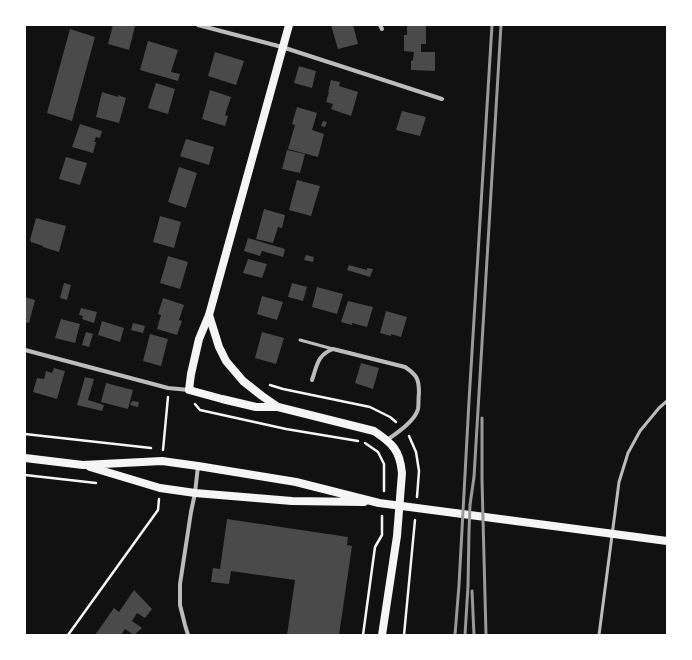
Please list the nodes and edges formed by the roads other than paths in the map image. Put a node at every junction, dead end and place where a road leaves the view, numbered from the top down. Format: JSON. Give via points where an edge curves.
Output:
{"nodes":[{"id":1,"x":198,"y":25,"type":"edge"},
{"id":2,"x":289,"y":25,"type":"edge"},
{"id":3,"x":282,"y":47,"type":"junction"},
{"id":4,"x":442,"y":98,"type":"dead end"},
{"id":5,"x":209,"y":315,"type":"junction"},
{"id":6,"x":300,"y":340,"type":"dead end"},
{"id":7,"x":333,"y":349,"type":"junction"},
{"id":8,"x":25,"y":350,"type":"edge"},
{"id":9,"x":312,"y":380,"type":"dead end"},
{"id":10,"x":189,"y":390,"type":"junction"},
{"id":11,"x":667,"y":401,"type":"edge"},
{"id":12,"x":278,"y":407,"type":"junction"},
{"id":13,"x":387,"y":440,"type":"junction"},
{"id":14,"x":25,"y":458,"type":"edge"},
{"id":15,"x":83,"y":465,"type":"junction"},
{"id":16,"x":198,"y":466,"type":"junction"},
{"id":17,"x":195,"y":493,"type":"junction"},
{"id":18,"x":379,"y":503,"type":"junction"},
{"id":19,"x":667,"y":541,"type":"edge"},
{"id":20,"x":188,"y":635,"type":"edge"},
{"id":21,"x":382,"y":635,"type":"edge"},
{"id":22,"x":599,"y":635,"type":"edge"}],
"edges":[{"from":1,"to":3,"type":"street"},
{"from":2,"to":3,"type":"main road"},
{"from":3,"to":4,"type":"street"},
{"from":3,"to":5,"type":"main road"},
{"from":5,"to":10,"type":"main road","via":[[199,339]]},
{"from":5,"to":12,"type":"main road","via":[[226,361],[243,381]]},
{"from":6,"to":7,"type":"lane"},
{"from":7,"to":9,"type":"street","via":[[319,359]]},
{"from":7,"to":13,"type":"street","via":[[405,367],[419,382],[418,409],[412,419]]},
{"from":8,"to":10,"type":"street","via":[[168,388]]},
{"from":10,"to":12,"type":"main road","via":[[256,407]]},
{"from":11,"to":22,"type":"lane","via":[[640,431],[628,453],[619,482]]},
{"from":12,"to":13,"type":"main road","via":[[374,431]]},
{"from":13,"to":21,"type":"main road","via":[[398,454],[402,473],[398,536]]},
{"from":14,"to":15,"type":"main road"},
{"from":15,"to":16,"type":"main road","via":[[162,462]]},
{"from":15,"to":17,"type":"main road","via":[[160,488]]},
{"from":16,"to":17,"type":"street"},
{"from":16,"to":18,"type":"main road","via":[[296,482]]},
{"from":17,"to":18,"type":"main road","via":[[292,501]]},
{"from":17,"to":20,"type":"street","via":[[180,584],[180,605]]},
{"from":18,"to":19,"type":"main road"}]}
